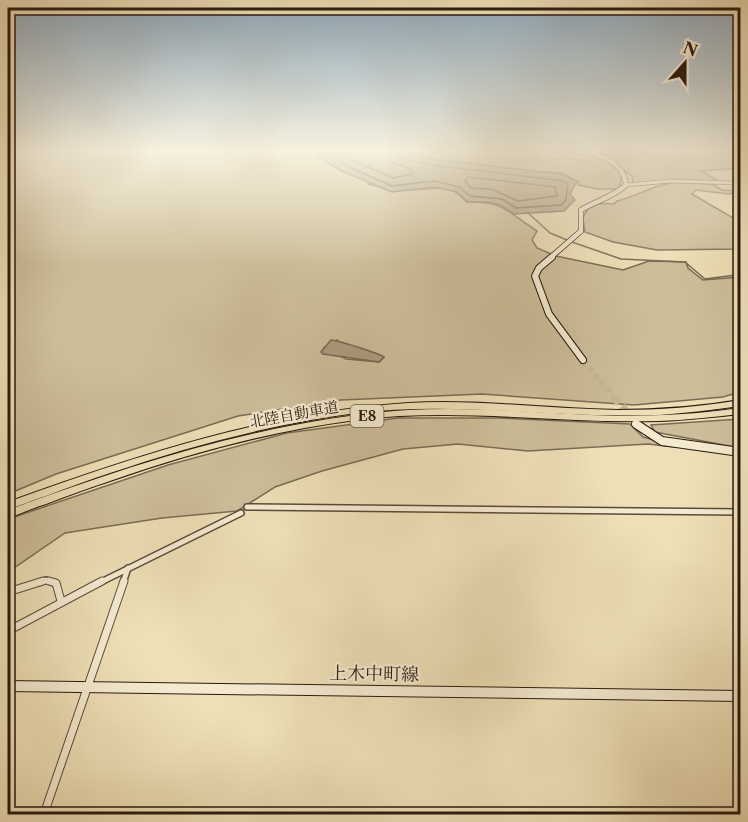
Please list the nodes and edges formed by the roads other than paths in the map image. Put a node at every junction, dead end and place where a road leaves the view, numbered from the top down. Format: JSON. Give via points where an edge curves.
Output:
{"nodes":[{"id":1,"x":622,"y":188,"type":"edge"},
{"id":2,"x":582,"y":360,"type":"tunnel mouth"},
{"id":3,"x":741,"y":403,"type":"edge"},
{"id":4,"x":741,"y":411,"type":"edge"},
{"id":5,"x":636,"y":424,"type":"dead end"},
{"id":6,"x":741,"y":452,"type":"edge"},
{"id":7,"x":8,"y":506,"type":"edge"},
{"id":8,"x":248,"y":507,"type":"dead end"},
{"id":9,"x":741,"y":512,"type":"edge"},
{"id":10,"x":241,"y":513,"type":"dead end"},
{"id":11,"x":8,"y":514,"type":"edge"},
{"id":12,"x":128,"y":568,"type":"junction"},
{"id":13,"x":8,"y":592,"type":"edge"},
{"id":14,"x":61,"y":601,"type":"junction"},
{"id":15,"x":8,"y":631,"type":"edge"},
{"id":16,"x":8,"y":686,"type":"edge"},
{"id":17,"x":87,"y":687,"type":"junction"},
{"id":18,"x":741,"y":696,"type":"edge"},
{"id":19,"x":44,"y":814,"type":"edge"}],
"edges":[{"from":1,"to":2,"type":"main road","via":[[581,210],[581,231],[535,276],[553,321]]},
{"from":3,"to":7,"type":"highway","name":"北陸自動車道","number":"E8","via":[[645,413],[442,405],[333,413],[176,447]]},
{"from":4,"to":11,"type":"highway","name":"北陸自動車道","number":"E8","via":[[648,419],[431,412],[313,423],[177,454]]},
{"from":5,"to":6,"type":"main road","via":[[662,441]]},
{"from":8,"to":9,"type":"street"},
{"from":10,"to":12,"type":"street"},
{"from":12,"to":14,"type":"street"},
{"from":12,"to":17,"type":"street"},
{"from":13,"to":14,"type":"street","via":[[46,580],[56,584]]},
{"from":14,"to":15,"type":"street"},
{"from":16,"to":17,"type":"main road","name":"上木中町線"},
{"from":17,"to":18,"type":"main road","name":"上木中町線"},
{"from":17,"to":19,"type":"street"}]}
